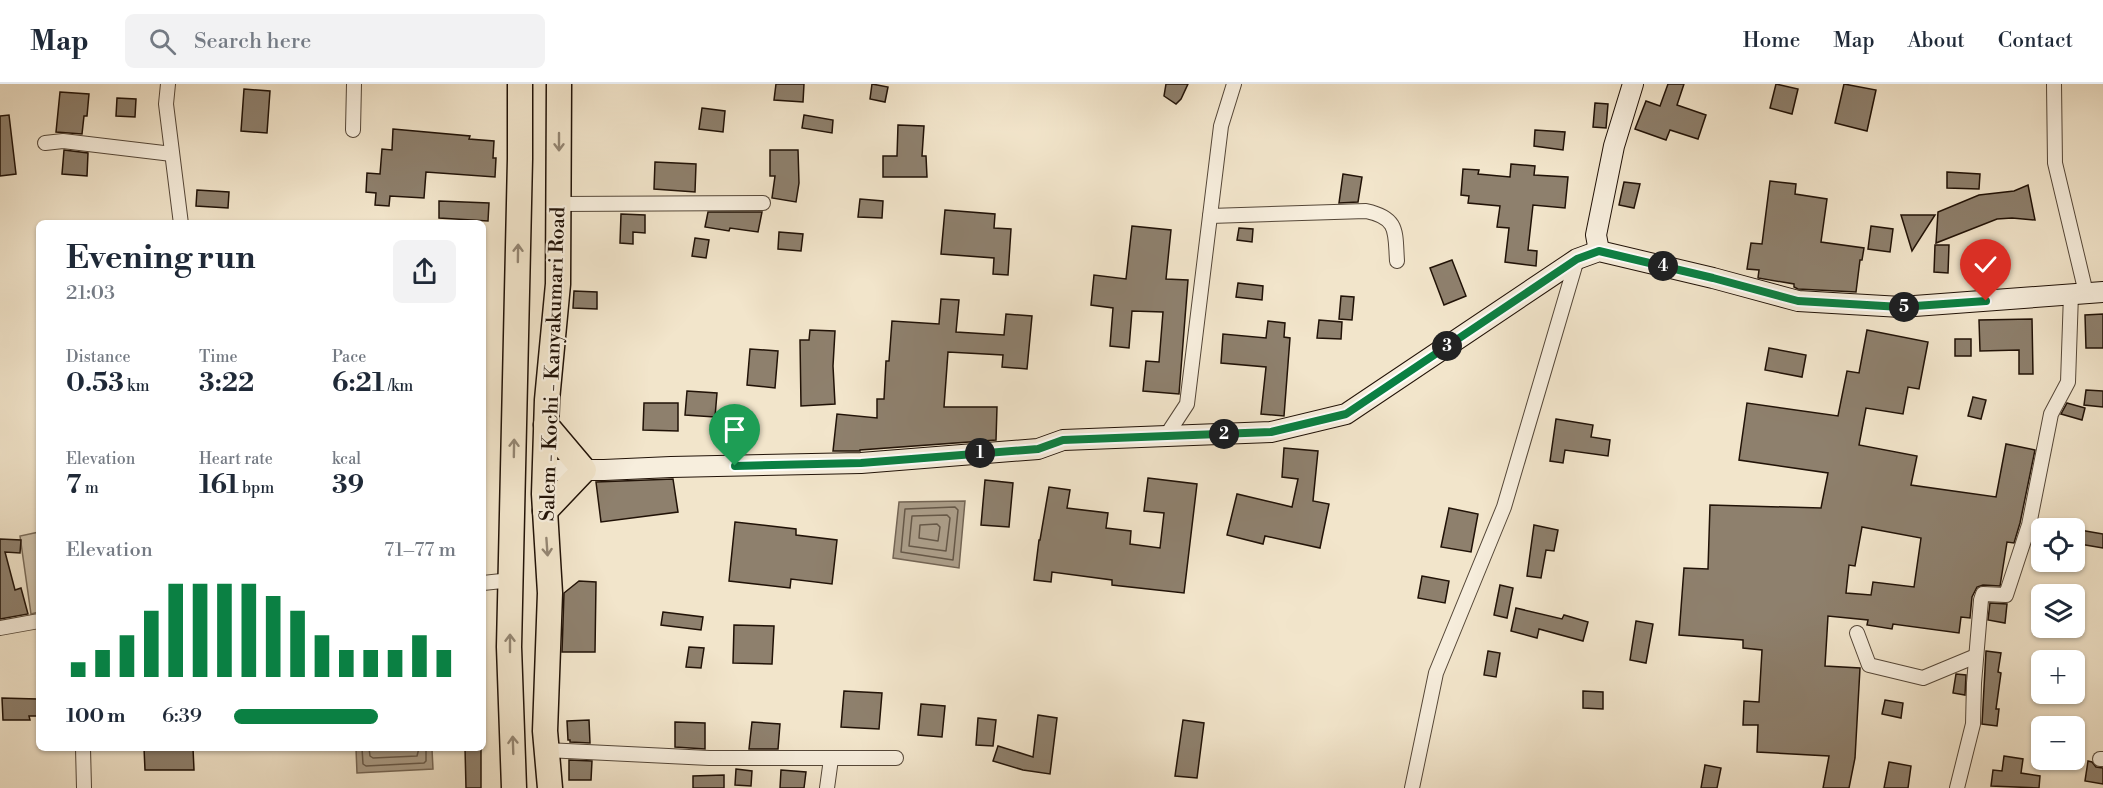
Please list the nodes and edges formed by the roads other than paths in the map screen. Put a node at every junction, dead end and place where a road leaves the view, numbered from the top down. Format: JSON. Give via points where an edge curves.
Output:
{"nodes":[{"id":1,"x":168,"y":84,"type":"edge"},
{"id":2,"x":354,"y":84,"type":"edge"},
{"id":3,"x":520,"y":84,"type":"edge"},
{"id":4,"x":559,"y":84,"type":"edge"},
{"id":5,"x":1234,"y":84,"type":"edge"},
{"id":6,"x":1633,"y":84,"type":"edge"},
{"id":7,"x":2054,"y":84,"type":"edge"},
{"id":8,"x":353,"y":130,"type":"dead end"},
{"id":9,"x":45,"y":143,"type":"dead end"},
{"id":10,"x":172,"y":154,"type":"junction"},
{"id":11,"x":763,"y":203,"type":"dead end"},
{"id":12,"x":559,"y":204,"type":"junction"},
{"id":13,"x":1210,"y":216,"type":"junction"},
{"id":14,"x":180,"y":220,"type":"edge"},
{"id":15,"x":1599,"y":251,"type":"junction"},
{"id":16,"x":1577,"y":259,"type":"junction"},
{"id":17,"x":1397,"y":261,"type":"dead end"},
{"id":18,"x":2087,"y":293,"type":"edge"},
{"id":19,"x":546,"y":425,"type":"junction"},
{"id":20,"x":1166,"y":436,"type":"junction"},
{"id":21,"x":545,"y":470,"type":"junction"},
{"id":22,"x":584,"y":470,"type":"junction"},
{"id":23,"x":544,"y":511,"type":"junction"},
{"id":24,"x":511,"y":580,"type":"junction"},
{"id":25,"x":486,"y":583,"type":"edge"},
{"id":26,"x":36,"y":622,"type":"edge"},
{"id":27,"x":0,"y":628,"type":"edge"},
{"id":28,"x":1857,"y":633,"type":"dead end"},
{"id":29,"x":1976,"y":656,"type":"junction"},
{"id":30,"x":546,"y":750,"type":"junction"},
{"id":31,"x":83,"y":751,"type":"edge"},
{"id":32,"x":896,"y":758,"type":"dead end"},
{"id":33,"x":831,"y":759,"type":"junction"},
{"id":34,"x":84,"y":788,"type":"edge"},
{"id":35,"x":514,"y":788,"type":"edge"},
{"id":36,"x":550,"y":788,"type":"edge"},
{"id":37,"x":827,"y":788,"type":"edge"},
{"id":38,"x":1412,"y":788,"type":"edge"},
{"id":39,"x":1957,"y":788,"type":"edge"}],
"edges":[{"from":1,"to":10,"type":"street","via":[[166,104]]},
{"from":2,"to":8,"type":"street"},
{"from":24,"to":3,"type":"highway","name":"Salem - Kochi - Kanyakumari Road","one_way":true},
{"from":4,"to":12,"type":"highway","name":"Salem - Kochi - Kanyakumari Road","one_way":true},
{"from":5,"to":13,"type":"street","via":[[1221,126]]},
{"from":6,"to":15,"type":"main road","via":[[1614,146],[1596,235]]},
{"from":7,"to":18,"type":"street","via":[[2055,163]]},
{"from":9,"to":10,"type":"street","via":[[63,141]]},
{"from":10,"to":14,"type":"street"},
{"from":11,"to":12,"type":"street"},
{"from":12,"to":19,"type":"highway","name":"Salem - Kochi - Kanyakumari Road","via":[[558,284]]},
{"from":13,"to":17,"type":"street","via":[[1366,211],[1382,215],[1394,227]]},
{"from":13,"to":20,"type":"street","via":[[1187,404]]},
{"from":15,"to":16,"type":"main road"},
{"from":15,"to":18,"type":"main road","via":[[1798,301],[1901,307]]},
{"from":16,"to":20,"type":"main road","via":[[1346,414],[1271,432]]},
{"from":16,"to":38,"type":"street","via":[[1504,507],[1436,673]]},
{"from":18,"to":29,"type":"street","via":[[2068,382],[2051,414],[2030,525],[2006,595],[1983,594]]},
{"from":19,"to":21,"type":"highway","name":"Salem - Kochi - Kanyakumari Road"},
{"from":19,"to":22,"type":"highway"},
{"from":20,"to":22,"type":"main road","via":[[1063,440],[1038,449],[861,463]]},
{"from":21,"to":22,"type":"main road"},
{"from":21,"to":23,"type":"highway","name":"Salem - Kochi - Kanyakumari Road"},
{"from":22,"to":23,"type":"highway"},
{"from":23,"to":30,"type":"highway","name":"Salem - Kochi - Kanyakumari Road","one_way":true,"via":[[550,594]]},
{"from":24,"to":25,"type":"street"},
{"from":35,"to":24,"type":"highway","name":"Salem - Kochi - Kanyakumari Road","one_way":true},
{"from":26,"to":27,"type":"street"},
{"from":28,"to":29,"type":"street","via":[[1869,665],[1923,678]]},
{"from":29,"to":39,"type":"street","via":[[1973,724]]},
{"from":30,"to":33,"type":"street"},
{"from":30,"to":36,"type":"highway","name":"Salem - Kochi - Kanyakumari Road"},
{"from":31,"to":34,"type":"street"},
{"from":32,"to":33,"type":"street"},
{"from":33,"to":37,"type":"street"}]}
